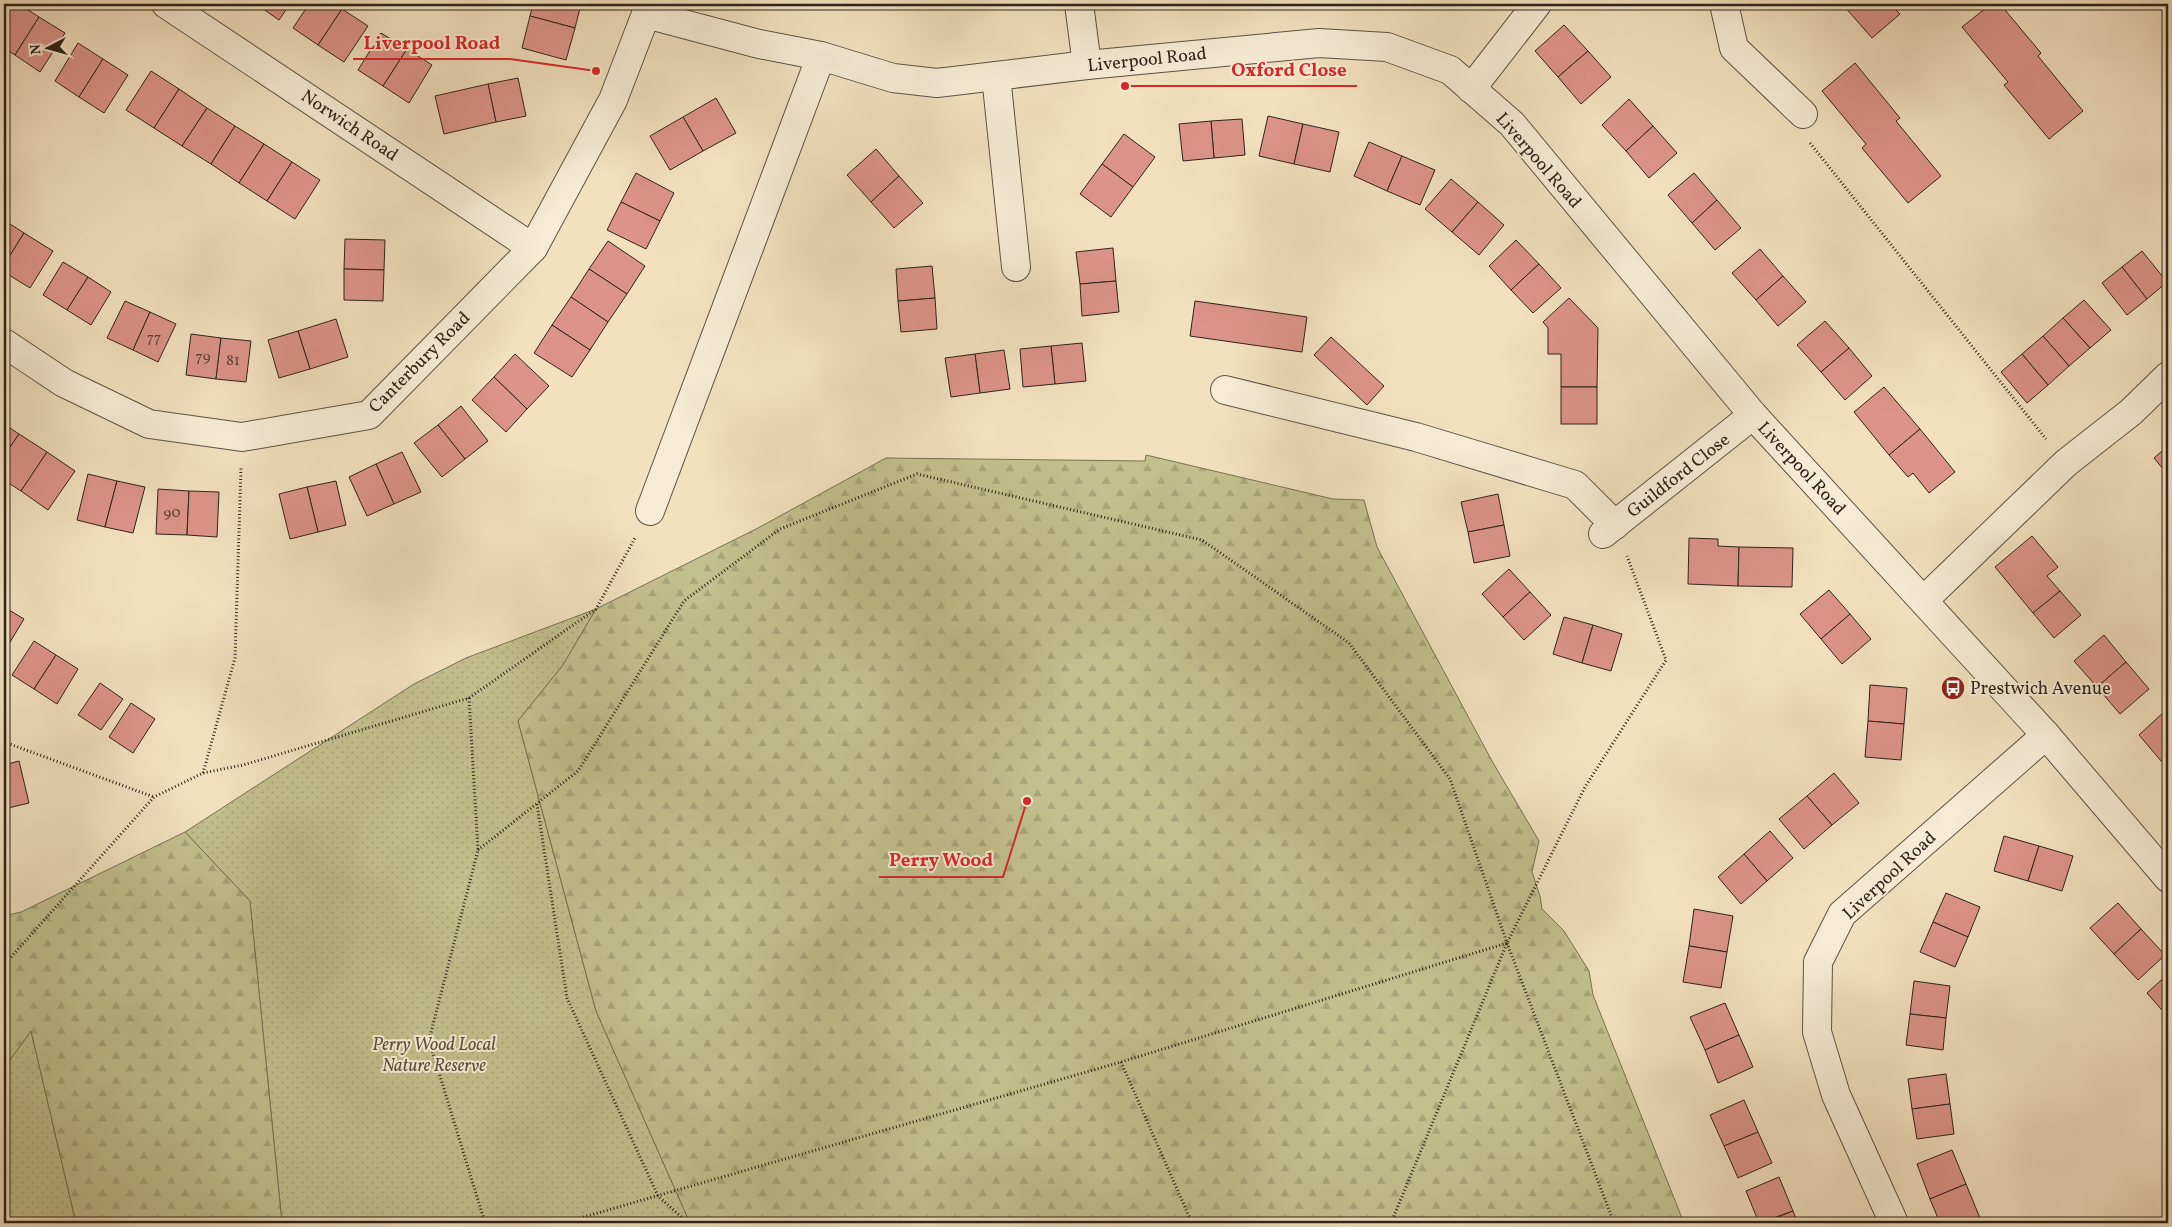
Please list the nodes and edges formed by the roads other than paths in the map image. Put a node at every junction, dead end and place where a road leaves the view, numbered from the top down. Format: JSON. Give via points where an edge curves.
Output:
{"nodes":[{"id":1,"x":166,"y":4,"type":"edge"},
{"id":2,"x":1079,"y":4,"type":"edge"},
{"id":3,"x":1537,"y":4,"type":"edge"},
{"id":4,"x":1724,"y":4,"type":"edge"},
{"id":5,"x":646,"y":9,"type":"edge"},
{"id":6,"x":822,"y":56,"type":"junction"},
{"id":7,"x":1087,"y":65,"type":"junction"},
{"id":8,"x":996,"y":76,"type":"junction"},
{"id":9,"x":1471,"y":89,"type":"junction"},
{"id":10,"x":1803,"y":114,"type":"dead end"},
{"id":11,"x":533,"y":248,"type":"junction"},
{"id":12,"x":1016,"y":267,"type":"dead end"},
{"id":13,"x":4,"y":343,"type":"edge"},
{"id":14,"x":2168,"y":376,"type":"edge"},
{"id":15,"x":1224,"y":390,"type":"dead end"},
{"id":16,"x":1753,"y":415,"type":"junction"},
{"id":17,"x":650,"y":511,"type":"road end"},
{"id":18,"x":1924,"y":600,"type":"junction"},
{"id":19,"x":2046,"y":735,"type":"junction"},
{"id":20,"x":2168,"y":878,"type":"edge"},
{"id":21,"x":1894,"y":1223,"type":"edge"}],
"edges":[{"from":1,"to":11,"type":"street","name":"Norwich Road"},
{"from":2,"to":7,"type":"street"},
{"from":3,"to":9,"type":"street"},
{"from":4,"to":10,"type":"street","via":[[1734,48]]},
{"from":5,"to":6,"type":"street","name":"Liverpool Road","via":[[759,44]]},
{"from":5,"to":11,"type":"street","name":"Canterbury Road","via":[[613,100]]},
{"from":6,"to":8,"type":"street","name":"Liverpool Road","via":[[893,78],[937,83]]},
{"from":6,"to":17,"type":"street"},
{"from":7,"to":8,"type":"street","name":"Liverpool Road"},
{"from":7,"to":9,"type":"street","name":"Liverpool Road","via":[[1319,43],[1387,47],[1450,70]]},
{"from":8,"to":12,"type":"street"},
{"from":9,"to":16,"type":"street","name":"Liverpool Road","via":[[1512,124]]},
{"from":11,"to":13,"type":"street","name":"Canterbury Road","via":[[369,415],[242,437],[149,424],[64,383]]},
{"from":14,"to":18,"type":"street","via":[[2131,412],[2066,463]]},
{"from":15,"to":16,"type":"street","name":"Guildford Close","via":[[1416,438],[1575,485],[1609,529]]},
{"from":16,"to":18,"type":"street","name":"Liverpool Road"},
{"from":18,"to":19,"type":"street","name":"Liverpool Road"},
{"from":19,"to":20,"type":"street","name":"Liverpool Road"},
{"from":19,"to":21,"type":"street","name":"Liverpool Road","via":[[1842,914],[1818,962],[1817,1032],[1836,1096]]}]}
